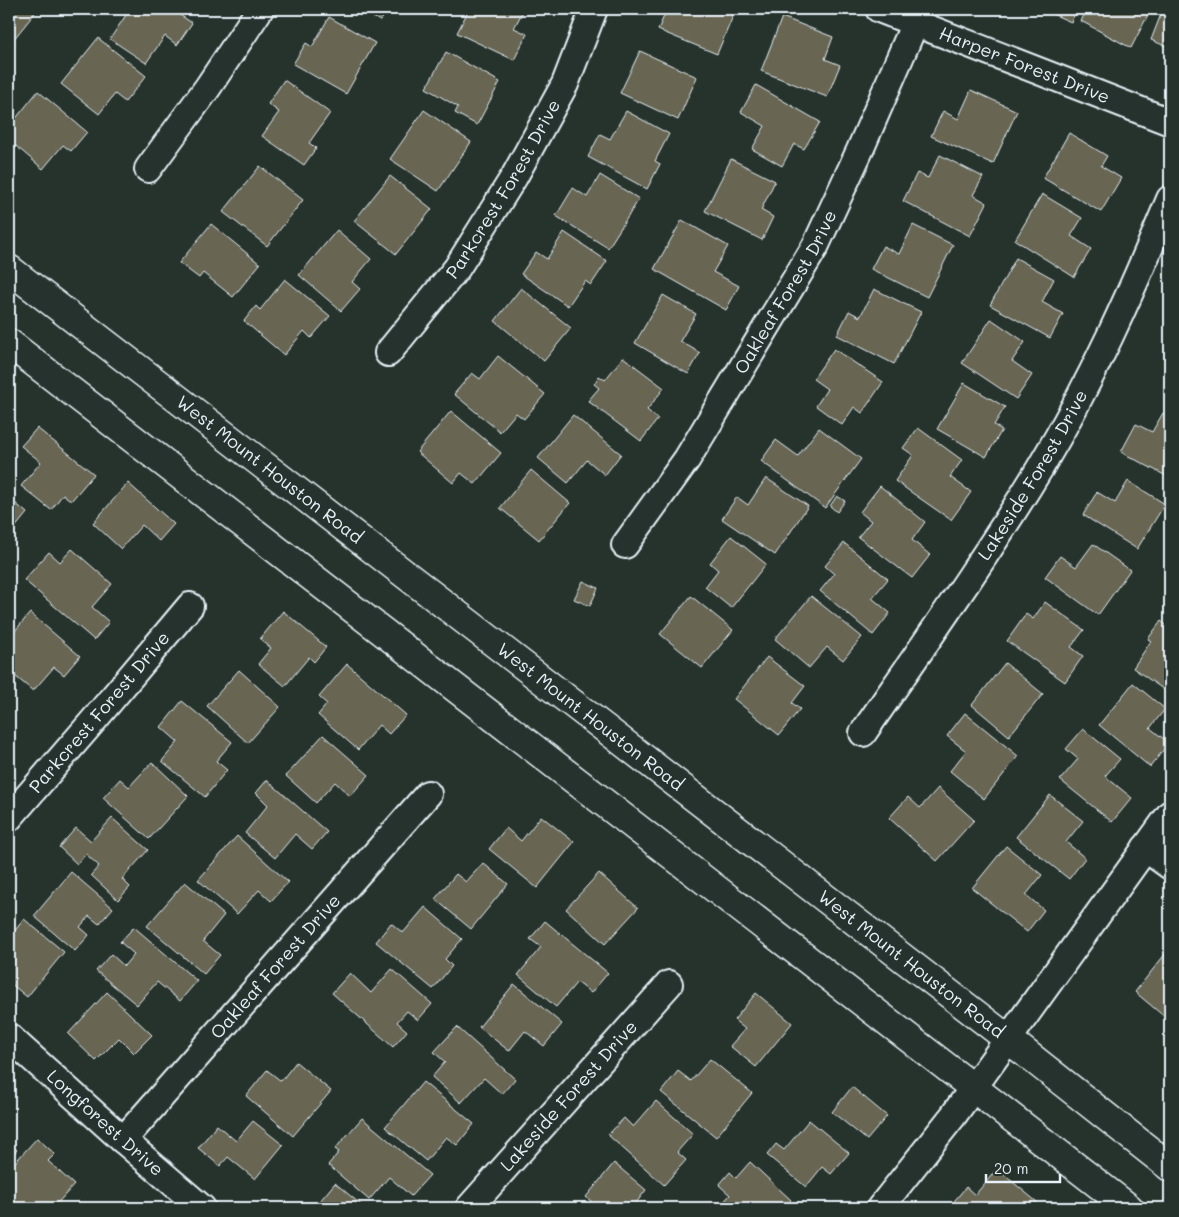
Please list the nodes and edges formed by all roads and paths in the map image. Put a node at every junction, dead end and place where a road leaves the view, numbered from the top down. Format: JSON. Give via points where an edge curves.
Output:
{"nodes":[{"id":1,"x":260,"y":9,"type":"edge"},
{"id":2,"x":594,"y":9,"type":"edge"},
{"id":3,"x":879,"y":9,"type":"edge"},
{"id":4,"x":915,"y":22,"type":"junction"},
{"id":5,"x":1170,"y":122,"type":"edge"},
{"id":6,"x":148,"y":169,"type":"dead end"},
{"id":7,"x":1170,"y":199,"type":"edge"},
{"id":8,"x":9,"y":269,"type":"edge"},
{"id":9,"x":9,"y":344,"type":"edge"},
{"id":10,"x":388,"y":353,"type":"dead end"},
{"id":11,"x":625,"y":545,"type":"dead end"},
{"id":12,"x":190,"y":606,"type":"dead end"},
{"id":13,"x":862,"y":733,"type":"dead end"},
{"id":14,"x":428,"y":794,"type":"dead end"},
{"id":15,"x":1170,"y":814,"type":"edge"},
{"id":16,"x":9,"y":818,"type":"edge"},
{"id":17,"x":1145,"y":848,"type":"junction"},
{"id":18,"x":1170,"y":866,"type":"edge"},
{"id":19,"x":669,"y":984,"type":"dead end"},
{"id":20,"x":9,"y":1037,"type":"edge"},
{"id":21,"x":1008,"y":1040,"type":"junction"},
{"id":22,"x":972,"y":1088,"type":"junction"},
{"id":23,"x":123,"y":1140,"type":"junction"},
{"id":24,"x":1170,"y":1167,"type":"edge"},
{"id":25,"x":202,"y":1208,"type":"edge"},
{"id":26,"x":469,"y":1208,"type":"edge"},
{"id":27,"x":880,"y":1208,"type":"edge"},
{"id":28,"x":1128,"y":1208,"type":"edge"}],
"edges":[{"from":1,"to":6,"type":"street"},
{"from":2,"to":10,"type":"street","name":"Parkcrest Forest Drive","via":[[564,84],[514,177],[458,268]]},
{"from":3,"to":4,"type":"street","name":"Harper Forest Drive"},
{"from":4,"to":5,"type":"street","name":"Harper Forest Drive"},
{"from":4,"to":11,"type":"street","name":"Oakleaf Forest Drive","via":[[815,247],[688,459]]},
{"from":7,"to":13,"type":"street","name":"Lakeside Forest Drive","via":[[1092,374],[1040,468],[953,604]]},
{"from":8,"to":21,"type":"main road","name":"West Mount Houston Road"},
{"from":9,"to":22,"type":"main road"},
{"from":12,"to":16,"type":"street","name":"Parkcrest Forest Drive"},
{"from":14,"to":23,"type":"street","name":"Oakleaf Forest Drive"},
{"from":15,"to":17,"type":"street"},
{"from":17,"to":18,"type":"street"},
{"from":17,"to":21,"type":"street"},
{"from":19,"to":26,"type":"street","name":"Lakeside Forest Drive"},
{"from":20,"to":23,"type":"street","name":"Longforest Drive"},
{"from":21,"to":22,"type":"street"},
{"from":21,"to":24,"type":"main road","name":"West Mount Houston Road"},
{"from":22,"to":27,"type":"street"},
{"from":22,"to":28,"type":"main road"},
{"from":23,"to":25,"type":"street","name":"Longforest Drive"}]}
